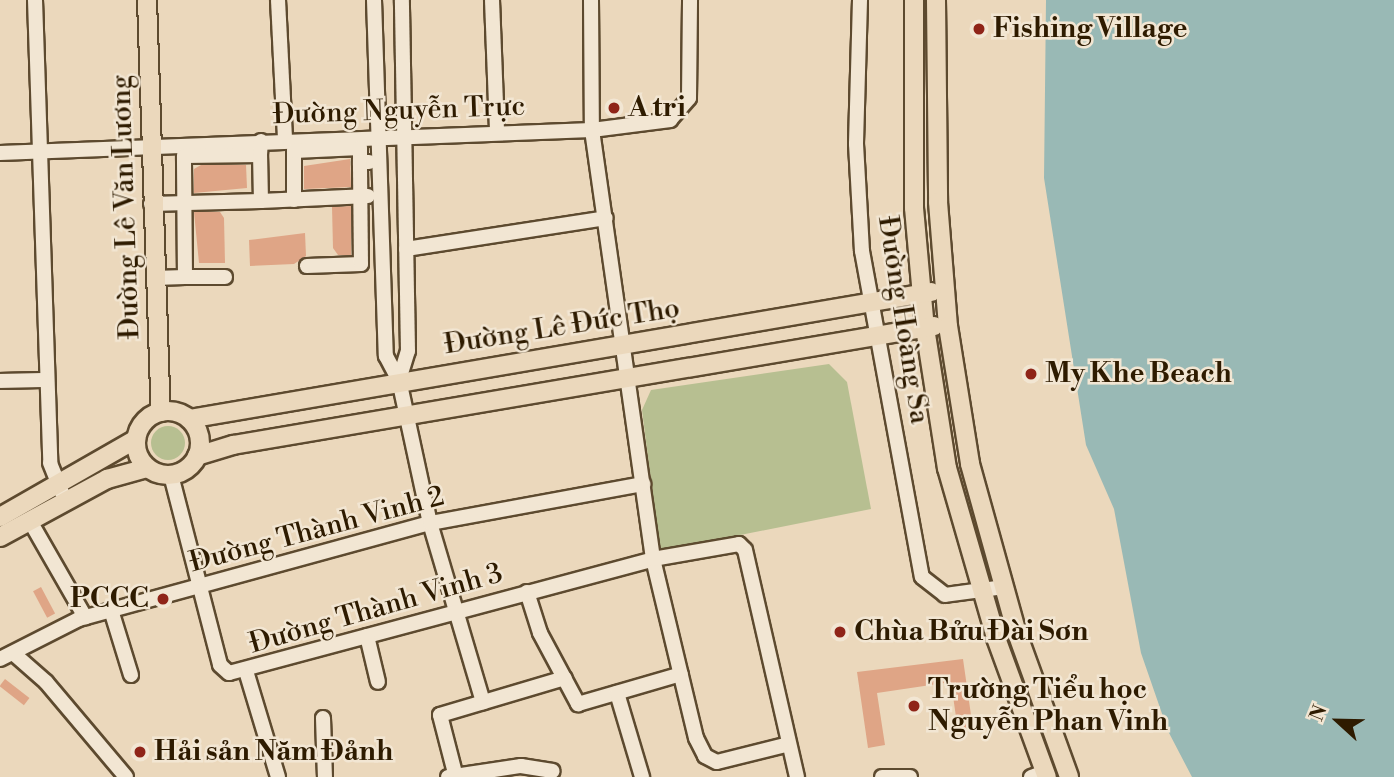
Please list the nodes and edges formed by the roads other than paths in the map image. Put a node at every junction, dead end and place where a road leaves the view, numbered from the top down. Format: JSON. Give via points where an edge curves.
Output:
{"nodes":[{"id":1,"x":35,"y":0,"type":"edge"},
{"id":2,"x":147,"y":0,"type":"edge"},
{"id":3,"x":278,"y":0,"type":"edge"},
{"id":4,"x":374,"y":0,"type":"edge"},
{"id":5,"x":402,"y":0,"type":"edge"},
{"id":6,"x":492,"y":0,"type":"edge"},
{"id":7,"x":591,"y":0,"type":"edge"},
{"id":8,"x":690,"y":0,"type":"edge"},
{"id":9,"x":860,"y":0,"type":"edge"},
{"id":10,"x":914,"y":0,"type":"edge"},
{"id":11,"x":936,"y":0,"type":"edge"},
{"id":12,"x":593,"y":130,"type":"junction"},
{"id":13,"x":497,"y":132,"type":"junction"},
{"id":14,"x":378,"y":134,"type":"junction"},
{"id":15,"x":404,"y":134,"type":"junction"},
{"id":16,"x":285,"y":139,"type":"junction"},
{"id":17,"x":314,"y":144,"type":"junction"},
{"id":18,"x":149,"y":147,"type":"junction"},
{"id":19,"x":260,"y":148,"type":"junction"},
{"id":20,"x":38,"y":152,"type":"junction"},
{"id":21,"x":0,"y":153,"type":"edge"},
{"id":22,"x":360,"y":162,"type":"junction"},
{"id":23,"x":378,"y":162,"type":"junction"},
{"id":24,"x":360,"y":196,"type":"junction"},
{"id":25,"x":379,"y":196,"type":"junction"},
{"id":26,"x":294,"y":200,"type":"junction"},
{"id":27,"x":261,"y":201,"type":"junction"},
{"id":28,"x":151,"y":204,"type":"junction"},
{"id":29,"x":185,"y":204,"type":"junction"},
{"id":30,"x":606,"y":218,"type":"junction"},
{"id":31,"x":380,"y":223,"type":"junction"},
{"id":32,"x":360,"y":224,"type":"junction"},
{"id":33,"x":406,"y":249,"type":"junction"},
{"id":34,"x":307,"y":266,"type":"dead end"},
{"id":35,"x":185,"y":277,"type":"junction"},
{"id":36,"x":225,"y":277,"type":"dead end"},
{"id":37,"x":154,"y":278,"type":"junction"},
{"id":38,"x":945,"y":290,"type":"junction"},
{"id":39,"x":922,"y":294,"type":"junction"},
{"id":40,"x":872,"y":303,"type":"junction"},
{"id":41,"x":947,"y":323,"type":"junction"},
{"id":42,"x":925,"y":327,"type":"junction"},
{"id":43,"x":877,"y":335,"type":"junction"},
{"id":44,"x":626,"y":342,"type":"junction"},
{"id":45,"x":631,"y":379,"type":"junction"},
{"id":46,"x":47,"y":380,"type":"junction"},
{"id":47,"x":399,"y":380,"type":"junction"},
{"id":48,"x":0,"y":381,"type":"edge"},
{"id":49,"x":161,"y":412,"type":"junction"},
{"id":50,"x":405,"y":417,"type":"junction"},
{"id":51,"x":189,"y":419,"type":"junction"},
{"id":52,"x":136,"y":439,"type":"junction"},
{"id":53,"x":197,"y":456,"type":"junction"},
{"id":54,"x":147,"y":468,"type":"junction"},
{"id":55,"x":171,"y":475,"type":"junction"},
{"id":56,"x":643,"y":484,"type":"junction"},
{"id":57,"x":62,"y":493,"type":"junction"},
{"id":58,"x":0,"y":517,"type":"edge"},
{"id":59,"x":30,"y":521,"type":"junction"},
{"id":60,"x":430,"y":523,"type":"junction"},
{"id":61,"x":0,"y":537,"type":"edge"},
{"id":62,"x":653,"y":559,"type":"junction"},
{"id":63,"x":1004,"y":587,"type":"junction"},
{"id":64,"x":199,"y":588,"type":"junction"},
{"id":65,"x":527,"y":592,"type":"junction"},
{"id":66,"x":983,"y":593,"type":"junction"},
{"id":67,"x":111,"y":610,"type":"junction"},
{"id":68,"x":457,"y":610,"type":"junction"},
{"id":69,"x":85,"y":617,"type":"junction"},
{"id":70,"x":367,"y":636,"type":"junction"},
{"id":71,"x":6,"y":656,"type":"edge"},
{"id":72,"x":246,"y":671,"type":"junction"},
{"id":73,"x":681,"y":674,"type":"junction"},
{"id":74,"x":131,"y":675,"type":"dead end"},
{"id":75,"x":565,"y":678,"type":"junction"},
{"id":76,"x":378,"y":682,"type":"dead end"},
{"id":77,"x":617,"y":693,"type":"junction"},
{"id":78,"x":483,"y":702,"type":"junction"},
{"id":79,"x":323,"y":718,"type":"dead end"},
{"id":80,"x":789,"y":744,"type":"junction"},
{"id":81,"x":553,"y":771,"type":"dead end"},
{"id":82,"x":1041,"y":775,"type":"edge"},
{"id":83,"x":126,"y":777,"type":"edge"},
{"id":84,"x":278,"y":777,"type":"edge"},
{"id":85,"x":325,"y":777,"type":"edge"},
{"id":86,"x":448,"y":777,"type":"edge"},
{"id":87,"x":456,"y":777,"type":"edge"},
{"id":88,"x":642,"y":777,"type":"edge"},
{"id":89,"x":797,"y":777,"type":"edge"},
{"id":90,"x":882,"y":777,"type":"edge"},
{"id":91,"x":910,"y":777,"type":"edge"},
{"id":92,"x":1069,"y":777,"type":"edge"}],
"edges":[{"from":1,"to":20,"type":"street"},
{"from":2,"to":18,"type":"main road","name":"Đường Lê Văn Lương"},
{"from":3,"to":16,"type":"street"},
{"from":4,"to":14,"type":"street"},
{"from":5,"to":15,"type":"street"},
{"from":6,"to":13,"type":"street"},
{"from":7,"to":12,"type":"street"},
{"from":8,"to":12,"type":"street","name":"Đường Nguyễn Trực","via":[[691,87],[685,108],[670,120]]},
{"from":9,"to":40,"type":"street","name":"Đường Hoàng Sa","via":[[857,181]]},
{"from":10,"to":39,"type":"main road","name":"Đường Hoàng Sa","via":[[914,202]]},
{"from":11,"to":38,"type":"main road","name":"Đường Hoàng Sa"},
{"from":12,"to":13,"type":"street","name":"Đường Nguyễn Trực"},
{"from":12,"to":30,"type":"street"},
{"from":13,"to":15,"type":"street","name":"Đường Nguyễn Trực"},
{"from":14,"to":15,"type":"street","name":"Đường Nguyễn Trực"},
{"from":14,"to":17,"type":"street","name":"Đường Nguyễn Trực"},
{"from":14,"to":23,"type":"street"},
{"from":15,"to":33,"type":"street"},
{"from":16,"to":17,"type":"street","name":"Đường Nguyễn Trực"},
{"from":16,"to":19,"type":"street","name":"Đường Nguyễn Trực"},
{"from":17,"to":22,"type":"street","via":[[360,148]]},
{"from":17,"to":26,"type":"street","via":[[294,151]]},
{"from":18,"to":19,"type":"street","name":"Đường Nguyễn Trực"},
{"from":18,"to":20,"type":"street","name":"Đường Nguyễn Trực"},
{"from":18,"to":28,"type":"main road","name":"Đường Lê Văn Lương"},
{"from":19,"to":27,"type":"street"},
{"from":19,"to":29,"type":"street","via":[[184,156]]},
{"from":20,"to":21,"type":"street","name":"Đường Nguyễn Trực"},
{"from":20,"to":46,"type":"street"},
{"from":22,"to":23,"type":"street"},
{"from":22,"to":24,"type":"street"},
{"from":23,"to":25,"type":"street"},
{"from":24,"to":25,"type":"street"},
{"from":24,"to":26,"type":"street"},
{"from":24,"to":32,"type":"street"},
{"from":25,"to":31,"type":"street"},
{"from":26,"to":27,"type":"street"},
{"from":27,"to":29,"type":"street"},
{"from":28,"to":29,"type":"street"},
{"from":28,"to":37,"type":"main road","name":"Đường Lê Văn Lương"},
{"from":29,"to":35,"type":"street"},
{"from":30,"to":33,"type":"street"},
{"from":30,"to":44,"type":"street"},
{"from":31,"to":32,"type":"street"},
{"from":31,"to":47,"type":"street","via":[[386,356]]},
{"from":32,"to":34,"type":"street","via":[[360,264]]},
{"from":33,"to":47,"type":"street","via":[[408,351]]},
{"from":35,"to":36,"type":"street"},
{"from":35,"to":37,"type":"street"},
{"from":37,"to":49,"type":"main road","name":"Đường Lê Văn Lương"},
{"from":38,"to":39,"type":"main road","name":"Đường Lê Đức Thọ"},
{"from":38,"to":41,"type":"main road","name":"Đường Hoàng Sa"},
{"from":39,"to":40,"type":"main road","name":"Đường Lê Đức Thọ"},
{"from":39,"to":42,"type":"main road","name":"Đường Hoàng Sa"},
{"from":40,"to":43,"type":"street","name":"Đường Hoàng Sa"},
{"from":40,"to":44,"type":"main road","name":"Đường Lê Đức Thọ"},
{"from":41,"to":42,"type":"main road"},
{"from":41,"to":63,"type":"main road","name":"Đường Hoàng Sa","via":[[970,464]]},
{"from":42,"to":43,"type":"main road"},
{"from":42,"to":66,"type":"main road","name":"Đường Hoàng Sa","via":[[947,468]]},
{"from":43,"to":45,"type":"main road"},
{"from":43,"to":66,"type":"street","name":"Đường Hoàng Sa","via":[[922,577],[938,593]]},
{"from":44,"to":45,"type":"street"},
{"from":44,"to":47,"type":"main road","name":"Đường Lê Đức Thọ"},
{"from":45,"to":50,"type":"main road"},
{"from":45,"to":56,"type":"street"},
{"from":46,"to":48,"type":"street"},
{"from":46,"to":57,"type":"street","via":[[50,463]]},
{"from":47,"to":50,"type":"street"},
{"from":47,"to":51,"type":"main road","name":"Đường Lê Đức Thọ"},
{"from":49,"to":51,"type":"main road"},
{"from":49,"to":52,"type":"main road","via":[[143,423]]},
{"from":50,"to":53,"type":"main road","via":[[233,445]]},
{"from":50,"to":60,"type":"street"},
{"from":51,"to":53,"type":"main road","via":[[200,436]]},
{"from":52,"to":54,"type":"main road"},
{"from":52,"to":57,"type":"main road"},
{"from":53,"to":55,"type":"main road","via":[[186,469]]},
{"from":54,"to":55,"type":"main road"},
{"from":54,"to":57,"type":"main road"},
{"from":55,"to":64,"type":"street","name":"Đường Thành Vinh 3"},
{"from":56,"to":60,"type":"street","name":"Đường Thành Vinh 2"},
{"from":56,"to":62,"type":"street"},
{"from":57,"to":58,"type":"main road"},
{"from":57,"to":59,"type":"main road"},
{"from":59,"to":61,"type":"main road"},
{"from":59,"to":69,"type":"street"},
{"from":60,"to":64,"type":"street","name":"Đường Thành Vinh 2"},
{"from":60,"to":68,"type":"street"},
{"from":62,"to":65,"type":"street","name":"Đường Thành Vinh 3"},
{"from":62,"to":73,"type":"street"},
{"from":62,"to":80,"type":"street","name":"Đường Thành Vinh 3","via":[[739,544],[746,550]]},
{"from":63,"to":66,"type":"street","name":"Đường Hoàng Sa"},
{"from":63,"to":92,"type":"main road","name":"Đường Hoàng Sa"},
{"from":64,"to":67,"type":"street","name":"Đường Thành Vinh 2"},
{"from":64,"to":72,"type":"street","name":"Đường Thành Vinh 3","via":[[220,665],[229,673]]},
{"from":65,"to":68,"type":"street","name":"Đường Thành Vinh 3"},
{"from":65,"to":75,"type":"street","via":[[540,633]]},
{"from":66,"to":82,"type":"main road","name":"Đường Hoàng Sa"},
{"from":67,"to":69,"type":"street","name":"Đường Thành Vinh 2"},
{"from":67,"to":74,"type":"street"},
{"from":68,"to":70,"type":"street","name":"Đường Thành Vinh 3"},
{"from":68,"to":78,"type":"street"},
{"from":69,"to":71,"type":"street","name":"Đường Thành Vinh 2"},
{"from":70,"to":72,"type":"street","name":"Đường Thành Vinh 3"},
{"from":70,"to":76,"type":"street"},
{"from":71,"to":83,"type":"street","name":"Đường Thành Vinh 2","via":[[46,682]]},
{"from":72,"to":84,"type":"street"},
{"from":73,"to":77,"type":"street"},
{"from":73,"to":80,"type":"street","via":[[705,756],[725,761]]},
{"from":75,"to":77,"type":"street","via":[[578,704]]},
{"from":75,"to":78,"type":"street"},
{"from":77,"to":88,"type":"street"},
{"from":78,"to":87,"type":"street","via":[[440,715]]},
{"from":79,"to":85,"type":"street"},
{"from":80,"to":89,"type":"street"},
{"from":81,"to":87,"type":"street","via":[[521,766]]},
{"from":86,"to":87,"type":"street"},
{"from":90,"to":91,"type":"street"}]}
